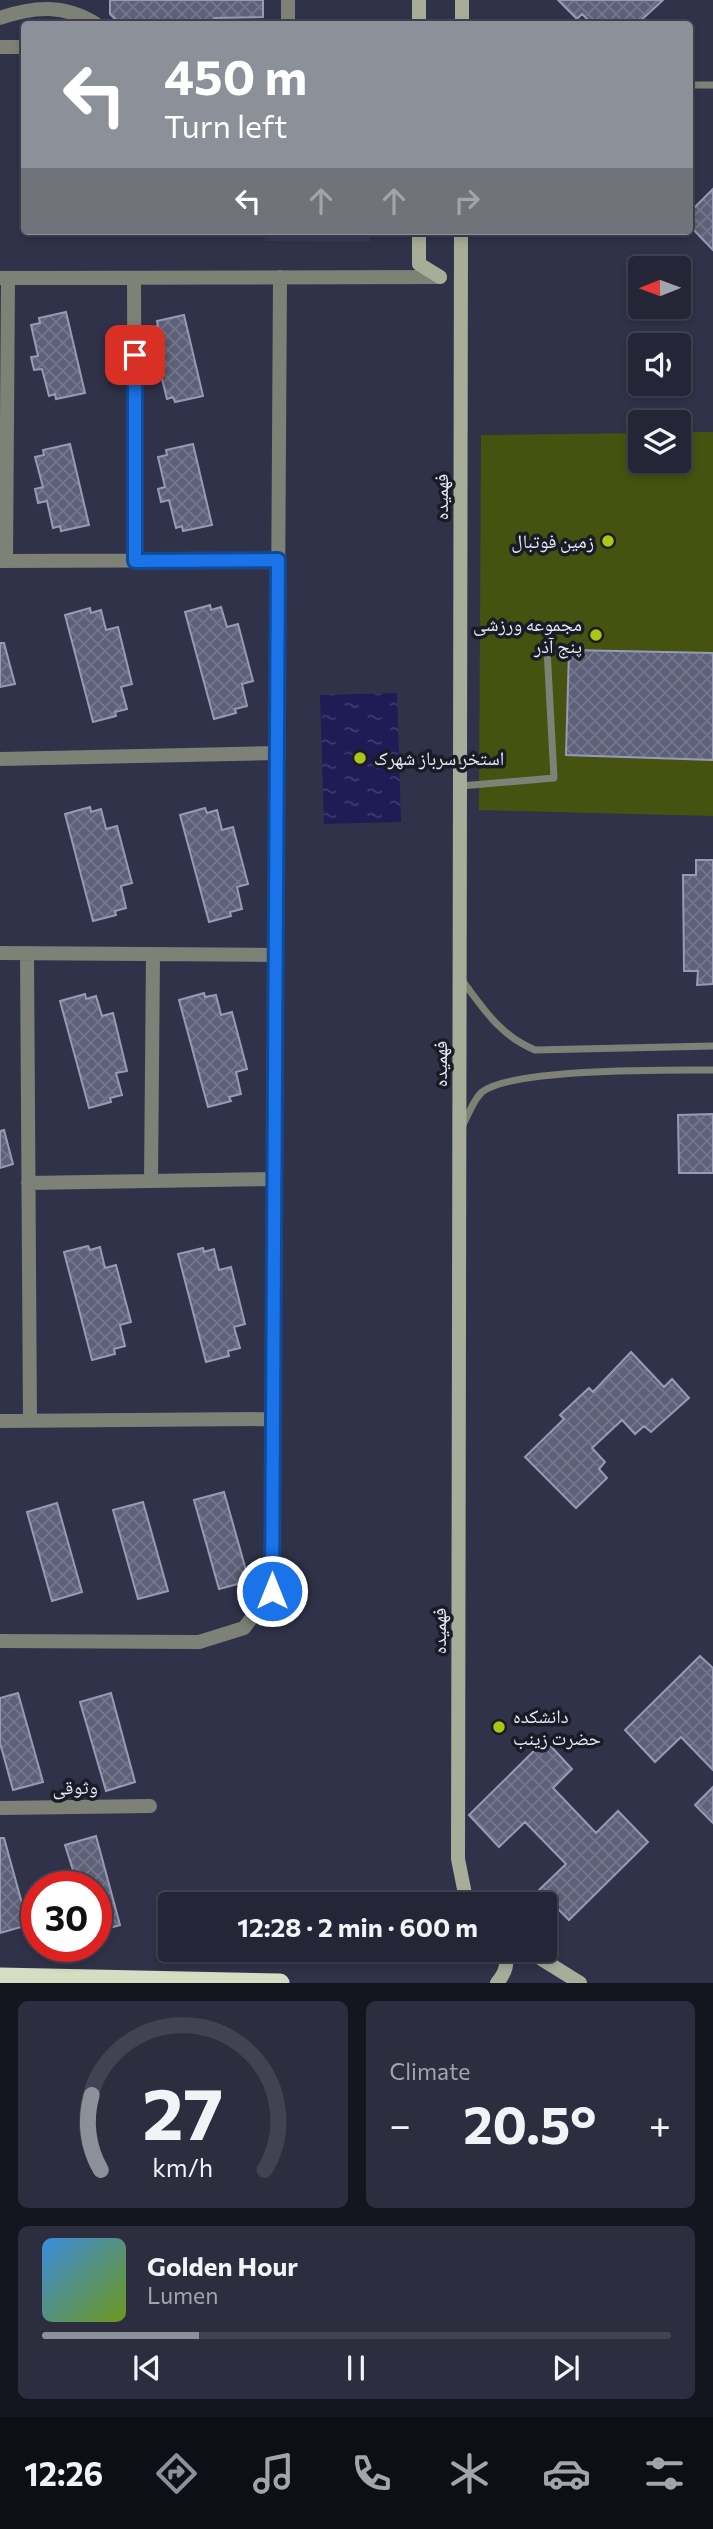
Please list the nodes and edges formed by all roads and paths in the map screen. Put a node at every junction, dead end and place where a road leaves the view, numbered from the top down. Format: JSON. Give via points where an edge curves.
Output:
{"nodes":[{"id":1,"x":288,"y":0,"type":"edge"},
{"id":2,"x":419,"y":0,"type":"edge"},
{"id":3,"x":462,"y":0,"type":"edge"},
{"id":4,"x":27,"y":4,"type":"edge"},
{"id":5,"x":55,"y":4,"type":"edge"},
{"id":6,"x":0,"y":18,"type":"edge"},
{"id":7,"x":91,"y":21,"type":"edge"},
{"id":8,"x":288,"y":21,"type":"edge"},
{"id":9,"x":419,"y":21,"type":"edge"},
{"id":10,"x":462,"y":21,"type":"edge"},
{"id":11,"x":0,"y":47,"type":"edge"},
{"id":12,"x":21,"y":47,"type":"edge"},
{"id":13,"x":693,"y":85,"type":"edge"},
{"id":14,"x":713,"y":85,"type":"edge"},
{"id":15,"x":419,"y":235,"type":"edge"},
{"id":16,"x":461,"y":235,"type":"edge"},
{"id":17,"x":280,"y":277,"type":"junction"},
{"id":18,"x":440,"y":277,"type":"joint"},
{"id":19,"x":4,"y":278,"type":"edge"},
{"id":20,"x":134,"y":278,"type":"junction"},
{"id":21,"x":278,"y":560,"type":"junction"},
{"id":22,"x":3,"y":561,"type":"edge"},
{"id":23,"x":135,"y":561,"type":"junction"},
{"id":24,"x":547,"y":649,"type":"dead end"},
{"id":25,"x":277,"y":753,"type":"junction"},
{"id":26,"x":0,"y":759,"type":"edge"},
{"id":27,"x":460,"y":787,"type":"junction"},
{"id":28,"x":0,"y":953,"type":"edge"},
{"id":29,"x":27,"y":953,"type":"junction"},
{"id":30,"x":153,"y":954,"type":"junction"},
{"id":31,"x":276,"y":955,"type":"junction"},
{"id":32,"x":460,"y":977,"type":"junction"},
{"id":33,"x":713,"y":1046,"type":"edge"},
{"id":34,"x":713,"y":1070,"type":"edge"},
{"id":35,"x":459,"y":1132,"type":"junction"},
{"id":36,"x":275,"y":1179,"type":"junction"},
{"id":37,"x":151,"y":1181,"type":"junction"},
{"id":38,"x":29,"y":1183,"type":"junction"},
{"id":39,"x":273,"y":1419,"type":"junction"},
{"id":40,"x":0,"y":1421,"type":"edge"},
{"id":41,"x":30,"y":1421,"type":"junction"},
{"id":42,"x":0,"y":1641,"type":"edge"},
{"id":43,"x":150,"y":1806,"type":"dead end"},
{"id":44,"x":0,"y":1808,"type":"edge"},
{"id":45,"x":465,"y":1892,"type":"edge"},
{"id":46,"x":507,"y":1962,"type":"edge"},
{"id":47,"x":546,"y":1962,"type":"edge"},
{"id":48,"x":0,"y":1977,"type":"edge"},
{"id":49,"x":280,"y":1983,"type":"edge"},
{"id":50,"x":497,"y":1983,"type":"edge"},
{"id":51,"x":580,"y":1983,"type":"edge"}],
"edges":[{"from":1,"to":8,"type":"street"},
{"from":2,"to":9,"type":"main road"},
{"from":3,"to":10,"type":"main road"},
{"from":4,"to":5,"type":"street"},
{"from":4,"to":6,"type":"street"},
{"from":5,"to":7,"type":"street"},
{"from":11,"to":12,"type":"street"},
{"from":13,"to":14,"type":"lane"},
{"from":15,"to":18,"type":"main road","via":[[419,264]]},
{"from":16,"to":27,"type":"main road","name":"فهمیده"},
{"from":17,"to":18,"type":"street"},
{"from":17,"to":20,"type":"street"},
{"from":17,"to":21,"type":"street"},
{"from":19,"to":20,"type":"street"},
{"from":19,"to":22,"type":"street"},
{"from":20,"to":23,"type":"street"},
{"from":21,"to":23,"type":"street"},
{"from":21,"to":25,"type":"street"},
{"from":22,"to":23,"type":"street"},
{"from":24,"to":27,"type":"lane","via":[[554,778]]},
{"from":25,"to":26,"type":"street"},
{"from":25,"to":31,"type":"street"},
{"from":27,"to":32,"type":"main road","name":"فهمیده"},
{"from":28,"to":29,"type":"street"},
{"from":29,"to":30,"type":"street"},
{"from":29,"to":38,"type":"street"},
{"from":30,"to":31,"type":"street"},
{"from":30,"to":37,"type":"street"},
{"from":31,"to":36,"type":"street"},
{"from":32,"to":33,"type":"lane","via":[[513,1041],[535,1050]]},
{"from":32,"to":35,"type":"main road","name":"فهمیده"},
{"from":34,"to":35,"type":"lane","via":[[537,1077],[498,1084],[480,1093]]},
{"from":35,"to":45,"type":"main road","name":"فهمیده","via":[[458,1859]]},
{"from":36,"to":37,"type":"street"},
{"from":36,"to":39,"type":"street"},
{"from":37,"to":38,"type":"street"},
{"from":38,"to":41,"type":"street"},
{"from":39,"to":41,"type":"street"},
{"from":39,"to":42,"type":"street","via":[[272,1591],[244,1628],[199,1642]]},
{"from":40,"to":41,"type":"street"},
{"from":43,"to":44,"type":"street","name":"وثوقی"},
{"from":46,"to":50,"type":"main road"},
{"from":47,"to":51,"type":"main road"},
{"from":48,"to":49,"type":"highway"}]}
